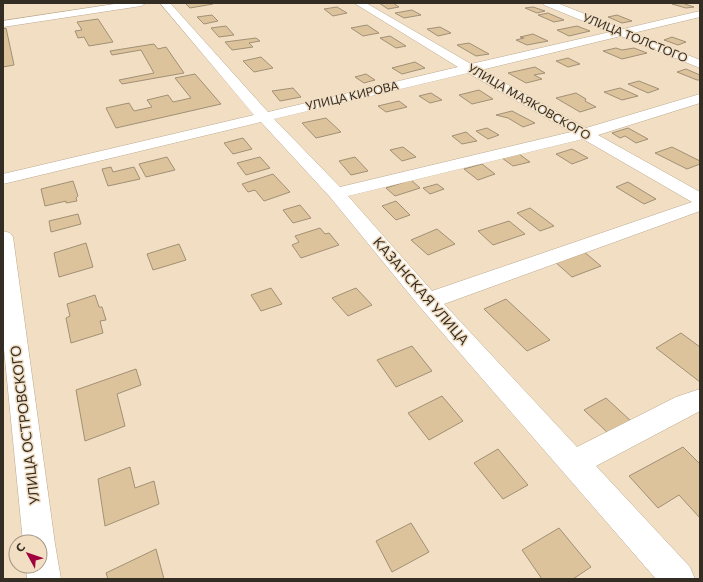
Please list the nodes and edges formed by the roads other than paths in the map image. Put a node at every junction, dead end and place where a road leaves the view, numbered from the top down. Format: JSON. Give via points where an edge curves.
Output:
{"nodes":[{"id":1,"x":141,"y":3,"type":"edge"},
{"id":2,"x":165,"y":3,"type":"edge"},
{"id":3,"x":359,"y":3,"type":"edge"},
{"id":4,"x":548,"y":3,"type":"edge"},
{"id":5,"x":700,"y":14,"type":"edge"},
{"id":6,"x":3,"y":24,"type":"edge"},
{"id":7,"x":623,"y":32,"type":"junction"},
{"id":8,"x":700,"y":64,"type":"edge"},
{"id":9,"x":470,"y":69,"type":"junction"},
{"id":10,"x":700,"y":98,"type":"edge"},
{"id":11,"x":264,"y":117,"type":"junction"},
{"id":12,"x":584,"y":134,"type":"junction"},
{"id":13,"x":3,"y":178,"type":"edge"},
{"id":14,"x":336,"y":193,"type":"junction"},
{"id":15,"x":700,"y":199,"type":"edge"},
{"id":16,"x":700,"y":206,"type":"edge"},
{"id":17,"x":3,"y":237,"type":"edge"},
{"id":18,"x":428,"y":301,"type":"junction"},
{"id":19,"x":700,"y":400,"type":"edge"},
{"id":20,"x":574,"y":463,"type":"junction"},
{"id":21,"x":38,"y":534,"type":"edge"},
{"id":22,"x":678,"y":579,"type":"edge"}],
"edges":[{"from":1,"to":6,"type":"street"},
{"from":2,"to":11,"type":"street","name":"КАЗАНСКАЯ УЛИЦА"},
{"from":3,"to":9,"type":"street","name":"УЛИЦА МАЯКОВСКОГО"},
{"from":4,"to":7,"type":"street","name":"УЛИЦА ТОЛСТОГО"},
{"from":5,"to":7,"type":"street","name":"УЛИЦА КИРОВА"},
{"from":7,"to":8,"type":"street","name":"УЛИЦА ТОЛСТОГО"},
{"from":7,"to":9,"type":"street","name":"УЛИЦА КИРОВА"},
{"from":9,"to":11,"type":"street","name":"УЛИЦА КИРОВА"},
{"from":9,"to":12,"type":"street","name":"УЛИЦА МАЯКОВСКОГО"},
{"from":10,"to":12,"type":"street"},
{"from":11,"to":13,"type":"street","name":"УЛИЦА КИРОВА"},
{"from":11,"to":14,"type":"street","name":"КАЗАНСКАЯ УЛИЦА"},
{"from":12,"to":14,"type":"street"},
{"from":12,"to":15,"type":"street","name":"УЛИЦА МАЯКОВСКОГО"},
{"from":14,"to":18,"type":"street","name":"КАЗАНСКАЯ УЛИЦА"},
{"from":16,"to":18,"type":"street"},
{"from":17,"to":21,"type":"street","name":"УЛИЦА ОСТРОВСКОГО"},
{"from":18,"to":20,"type":"street","name":"КАЗАНСКАЯ УЛИЦА"},
{"from":19,"to":20,"type":"street","via":[[685,405]]},
{"from":20,"to":22,"type":"street","name":"КАЗАНСКАЯ УЛИЦА"}]}
